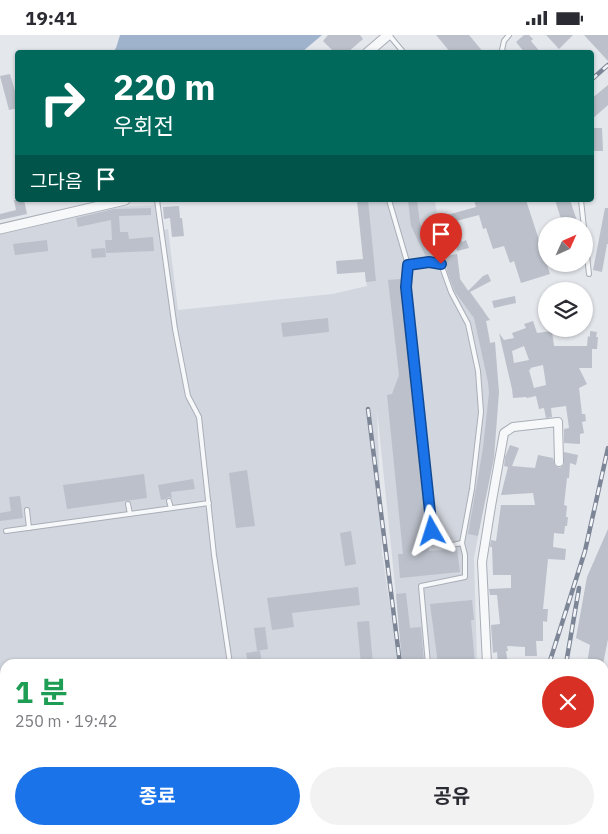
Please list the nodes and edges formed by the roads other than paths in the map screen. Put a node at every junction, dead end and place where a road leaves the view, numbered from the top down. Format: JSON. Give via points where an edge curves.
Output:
{"nodes":[{"id":1,"x":388,"y":35,"type":"edge"},
{"id":2,"x":509,"y":35,"type":"edge"},
{"id":3,"x":370,"y":50,"type":"edge"},
{"id":4,"x":401,"y":50,"type":"edge"},
{"id":5,"x":503,"y":50,"type":"edge"},
{"id":6,"x":116,"y":202,"type":"edge"},
{"id":7,"x":157,"y":202,"type":"edge"},
{"id":8,"x":390,"y":202,"type":"edge"},
{"id":9,"x":581,"y":202,"type":"edge"},
{"id":10,"x":0,"y":229,"type":"edge"},
{"id":11,"x":408,"y":265,"type":"junction"},
{"id":12,"x":589,"y":274,"type":"dead end"},
{"id":13,"x":559,"y":462,"type":"dead end"},
{"id":14,"x":170,"y":501,"type":"dead end"},
{"id":15,"x":209,"y":503,"type":"junction"},
{"id":16,"x":128,"y":504,"type":"dead end"},
{"id":17,"x":170,"y":508,"type":"junction"},
{"id":18,"x":27,"y":510,"type":"dead end"},
{"id":19,"x":130,"y":514,"type":"junction"},
{"id":20,"x":29,"y":528,"type":"junction"},
{"id":21,"x":6,"y":531,"type":"dead end"},
{"id":22,"x":462,"y":543,"type":"junction"},
{"id":23,"x":229,"y":659,"type":"edge"},
{"id":24,"x":428,"y":659,"type":"edge"},
{"id":25,"x":487,"y":659,"type":"edge"}],
"edges":[{"from":1,"to":3,"type":"street"},
{"from":1,"to":4,"type":"lane"},
{"from":2,"to":5,"type":"lane"},
{"from":6,"to":10,"type":"street"},
{"from":7,"to":15,"type":"lane","via":[[188,396],[199,417]]},
{"from":8,"to":11,"type":"lane"},
{"from":9,"to":12,"type":"lane"},
{"from":11,"to":22,"type":"lane","via":[[406,287],[432,531],[442,543]]},
{"from":11,"to":22,"type":"lane","via":[[441,264],[468,324],[478,371],[481,412]]},
{"from":13,"to":25,"type":"street","via":[[558,422],[513,427],[504,433],[482,562]]},
{"from":14,"to":17,"type":"lane"},
{"from":15,"to":17,"type":"lane"},
{"from":15,"to":23,"type":"lane"},
{"from":16,"to":19,"type":"lane"},
{"from":17,"to":19,"type":"lane"},
{"from":18,"to":20,"type":"lane"},
{"from":19,"to":20,"type":"lane"},
{"from":20,"to":21,"type":"lane"},
{"from":22,"to":24,"type":"lane","via":[[465,577],[422,586]]}]}
